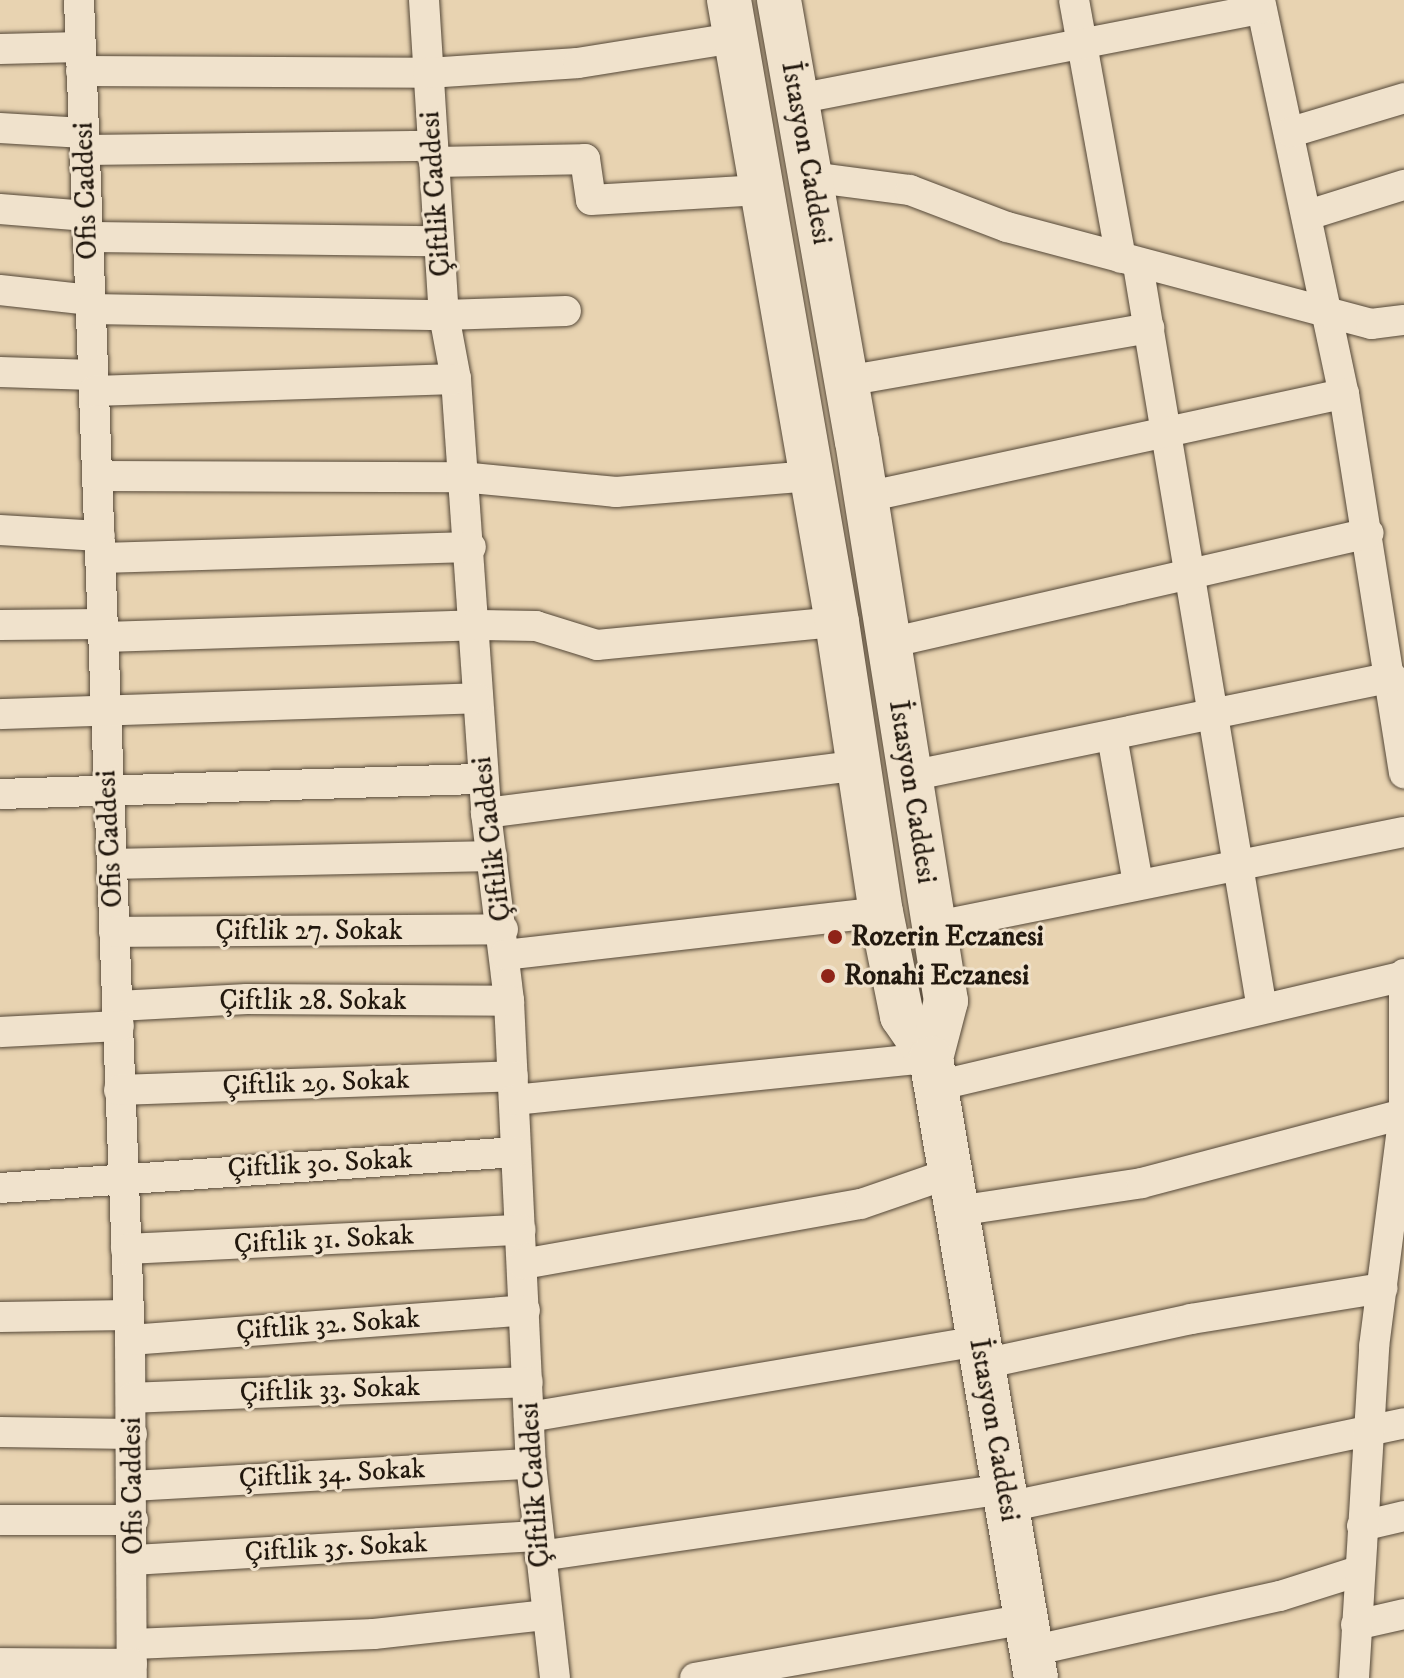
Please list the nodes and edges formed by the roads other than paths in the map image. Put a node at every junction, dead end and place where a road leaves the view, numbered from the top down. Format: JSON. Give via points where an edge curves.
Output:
{"nodes":[{"id":1,"x":79,"y":0,"type":"edge"},
{"id":2,"x":424,"y":0,"type":"edge"},
{"id":3,"x":779,"y":0,"type":"edge"},
{"id":4,"x":1074,"y":0,"type":"edge"},
{"id":5,"x":1260,"y":4,"type":"edge"},
{"id":6,"x":731,"y":19,"type":"edge"},
{"id":7,"x":1083,"y":46,"type":"junction"},
{"id":8,"x":0,"y":49,"type":"edge"},
{"id":9,"x":81,"y":59,"type":"junction"},
{"id":10,"x":428,"y":73,"type":"junction"},
{"id":11,"x":1404,"y":98,"type":"edge"},
{"id":12,"x":797,"y":99,"type":"junction"},
{"id":13,"x":0,"y":128,"type":"edge"},
{"id":14,"x":1291,"y":132,"type":"junction"},
{"id":15,"x":84,"y":141,"type":"junction"},
{"id":16,"x":434,"y":154,"type":"junction"},
{"id":17,"x":810,"y":177,"type":"junction"},
{"id":18,"x":1404,"y":185,"type":"edge"},
{"id":19,"x":761,"y":190,"type":"junction"},
{"id":20,"x":0,"y":209,"type":"edge"},
{"id":21,"x":1308,"y":215,"type":"junction"},
{"id":22,"x":88,"y":227,"type":"junction"},
{"id":23,"x":439,"y":241,"type":"junction"},
{"id":24,"x":1129,"y":261,"type":"junction"},
{"id":25,"x":0,"y":290,"type":"edge"},
{"id":26,"x":90,"y":305,"type":"junction"},
{"id":27,"x":1327,"y":310,"type":"junction"},
{"id":28,"x":566,"y":311,"type":"dead end"},
{"id":29,"x":444,"y":315,"type":"junction"},
{"id":30,"x":1404,"y":320,"type":"edge"},
{"id":31,"x":1149,"y":328,"type":"junction"},
{"id":32,"x":0,"y":372,"type":"edge"},
{"id":33,"x":456,"y":379,"type":"junction"},
{"id":34,"x":846,"y":381,"type":"junction"},
{"id":35,"x":94,"y":383,"type":"junction"},
{"id":36,"x":1344,"y":394,"type":"junction"},
{"id":37,"x":1165,"y":431,"type":"junction"},
{"id":38,"x":97,"y":476,"type":"junction"},
{"id":39,"x":811,"y":476,"type":"junction"},
{"id":40,"x":461,"y":477,"type":"junction"},
{"id":41,"x":866,"y":497,"type":"junction"},
{"id":42,"x":0,"y":530,"type":"edge"},
{"id":43,"x":1369,"y":533,"type":"junction"},
{"id":44,"x":100,"y":547,"type":"junction"},
{"id":45,"x":471,"y":547,"type":"junction"},
{"id":46,"x":1189,"y":576,"type":"junction"},
{"id":47,"x":837,"y":622,"type":"junction"},
{"id":48,"x":0,"y":625,"type":"edge"},
{"id":49,"x":476,"y":625,"type":"junction"},
{"id":50,"x":103,"y":630,"type":"junction"},
{"id":51,"x":889,"y":643,"type":"junction"},
{"id":52,"x":1392,"y":677,"type":"junction"},
{"id":53,"x":477,"y":698,"type":"junction"},
{"id":54,"x":105,"y":712,"type":"junction"},
{"id":55,"x":0,"y":714,"type":"edge"},
{"id":56,"x":1213,"y":716,"type":"junction"},
{"id":57,"x":1112,"y":736,"type":"junction"},
{"id":58,"x":859,"y":765,"type":"junction"},
{"id":59,"x":1404,"y":773,"type":"edge"},
{"id":60,"x":910,"y":776,"type":"junction"},
{"id":61,"x":483,"y":779,"type":"junction"},
{"id":62,"x":107,"y":790,"type":"junction"},
{"id":63,"x":0,"y":794,"type":"edge"},
{"id":64,"x":486,"y":813,"type":"junction"},
{"id":65,"x":1404,"y":832,"type":"edge"},
{"id":66,"x":492,"y":856,"type":"junction"},
{"id":67,"x":112,"y":864,"type":"junction"},
{"id":68,"x":1237,"y":865,"type":"junction"},
{"id":69,"x":1138,"y":884,"type":"junction"},
{"id":70,"x":881,"y":912,"type":"junction"},
{"id":71,"x":932,"y":927,"type":"junction"},
{"id":72,"x":114,"y":932,"type":"junction"},
{"id":73,"x":504,"y":942,"type":"junction"},
{"id":74,"x":1404,"y":990,"type":"edge"},
{"id":75,"x":509,"y":1001,"type":"junction"},
{"id":76,"x":1262,"y":1009,"type":"junction"},
{"id":77,"x":118,"y":1016,"type":"junction"},
{"id":78,"x":0,"y":1032,"type":"edge"},
{"id":79,"x":934,"y":1072,"type":"junction"},
{"id":80,"x":514,"y":1088,"type":"junction"},
{"id":81,"x":119,"y":1090,"type":"junction"},
{"id":82,"x":1404,"y":1114,"type":"edge"},
{"id":83,"x":516,"y":1152,"type":"junction"},
{"id":84,"x":123,"y":1175,"type":"junction"},
{"id":85,"x":0,"y":1188,"type":"edge"},
{"id":86,"x":954,"y":1192,"type":"junction"},
{"id":87,"x":1398,"y":1223,"type":"edge"},
{"id":88,"x":521,"y":1230,"type":"junction"},
{"id":89,"x":126,"y":1249,"type":"junction"},
{"id":90,"x":523,"y":1264,"type":"junction"},
{"id":91,"x":1383,"y":1288,"type":"junction"},
{"id":92,"x":525,"y":1310,"type":"junction"},
{"id":93,"x":0,"y":1317,"type":"edge"},
{"id":94,"x":129,"y":1327,"type":"junction"},
{"id":95,"x":981,"y":1352,"type":"junction"},
{"id":96,"x":528,"y":1382,"type":"junction"},
{"id":97,"x":131,"y":1398,"type":"junction"},
{"id":98,"x":529,"y":1417,"type":"junction"},
{"id":99,"x":1404,"y":1423,"type":"edge"},
{"id":100,"x":1369,"y":1431,"type":"junction"},
{"id":101,"x":0,"y":1432,"type":"edge"},
{"id":102,"x":132,"y":1434,"type":"junction"},
{"id":103,"x":531,"y":1464,"type":"junction"},
{"id":104,"x":133,"y":1486,"type":"junction"},
{"id":105,"x":1006,"y":1498,"type":"junction"},
{"id":106,"x":1404,"y":1516,"type":"edge"},
{"id":107,"x":0,"y":1520,"type":"edge"},
{"id":108,"x":133,"y":1520,"type":"junction"},
{"id":109,"x":1362,"y":1526,"type":"junction"},
{"id":110,"x":539,"y":1546,"type":"junction"},
{"id":111,"x":134,"y":1560,"type":"junction"},
{"id":112,"x":1359,"y":1571,"type":"junction"},
{"id":113,"x":1404,"y":1614,"type":"edge"},
{"id":114,"x":547,"y":1615,"type":"junction"},
{"id":115,"x":1356,"y":1625,"type":"junction"},
{"id":116,"x":1031,"y":1649,"type":"edge"},
{"id":117,"x":132,"y":1662,"type":"edge"},
{"id":118,"x":0,"y":1663,"type":"edge"},
{"id":119,"x":555,"y":1678,"type":"edge"},
{"id":120,"x":695,"y":1678,"type":"edge"},
{"id":121,"x":1354,"y":1678,"type":"edge"}],
"edges":[{"from":1,"to":9,"type":"street","name":"Ofis Caddesi"},
{"from":2,"to":10,"type":"street","name":"Çiftlik Caddesi"},
{"from":3,"to":12,"type":"main road","name":"İstasyon Caddesi"},
{"from":4,"to":7,"type":"street"},
{"from":5,"to":7,"type":"street"},
{"from":5,"to":14,"type":"street"},
{"from":6,"to":10,"type":"street","via":[[578,63]]},
{"from":6,"to":19,"type":"main road"},
{"from":7,"to":12,"type":"street"},
{"from":7,"to":24,"type":"street"},
{"from":8,"to":9,"type":"street"},
{"from":9,"to":10,"type":"street"},
{"from":9,"to":15,"type":"street","name":"Ofis Caddesi"},
{"from":10,"to":16,"type":"street","name":"Çiftlik Caddesi"},
{"from":11,"to":14,"type":"street"},
{"from":12,"to":17,"type":"main road","name":"İstasyon Caddesi"},
{"from":13,"to":15,"type":"street"},
{"from":14,"to":21,"type":"street"},
{"from":15,"to":16,"type":"street"},
{"from":15,"to":22,"type":"street","name":"Ofis Caddesi"},
{"from":16,"to":19,"type":"street","via":[[585,159],[591,200]]},
{"from":16,"to":23,"type":"street","name":"Çiftlik Caddesi"},
{"from":17,"to":24,"type":"street","via":[[910,190],[1007,227]]},
{"from":17,"to":34,"type":"main road","name":"İstasyon Caddesi"},
{"from":18,"to":21,"type":"street"},
{"from":19,"to":39,"type":"main road"},
{"from":20,"to":22,"type":"street"},
{"from":21,"to":27,"type":"street"},
{"from":22,"to":23,"type":"street"},
{"from":22,"to":26,"type":"street","name":"Ofis Caddesi"},
{"from":23,"to":29,"type":"street","name":"Çiftlik Caddesi"},
{"from":24,"to":27,"type":"street"},
{"from":24,"to":31,"type":"street"},
{"from":25,"to":26,"type":"street"},
{"from":26,"to":29,"type":"street"},
{"from":26,"to":35,"type":"street","name":"Ofis Caddesi"},
{"from":27,"to":30,"type":"street","via":[[1371,324]]},
{"from":27,"to":36,"type":"street"},
{"from":28,"to":29,"type":"street"},
{"from":29,"to":33,"type":"street","name":"Çiftlik Caddesi"},
{"from":31,"to":34,"type":"street"},
{"from":31,"to":37,"type":"street"},
{"from":32,"to":35,"type":"street"},
{"from":33,"to":35,"type":"street"},
{"from":33,"to":40,"type":"street","name":"Çiftlik Caddesi"},
{"from":34,"to":41,"type":"main road","name":"İstasyon Caddesi"},
{"from":35,"to":38,"type":"street","name":"Ofis Caddesi"},
{"from":36,"to":37,"type":"street"},
{"from":36,"to":43,"type":"street"},
{"from":37,"to":41,"type":"street"},
{"from":37,"to":46,"type":"street"},
{"from":38,"to":40,"type":"street"},
{"from":38,"to":44,"type":"street","name":"Ofis Caddesi"},
{"from":39,"to":40,"type":"street","via":[[616,492]]},
{"from":39,"to":47,"type":"main road"},
{"from":40,"to":45,"type":"street","name":"Çiftlik Caddesi"},
{"from":41,"to":51,"type":"main road","name":"İstasyon Caddesi"},
{"from":42,"to":44,"type":"street"},
{"from":43,"to":46,"type":"street"},
{"from":43,"to":52,"type":"street"},
{"from":44,"to":45,"type":"street"},
{"from":44,"to":50,"type":"street","name":"Ofis Caddesi"},
{"from":45,"to":49,"type":"street","name":"Çiftlik Caddesi"},
{"from":46,"to":51,"type":"street"},
{"from":46,"to":56,"type":"street"},
{"from":47,"to":49,"type":"street","via":[[597,645],[536,626]]},
{"from":47,"to":58,"type":"main road"},
{"from":48,"to":50,"type":"street"},
{"from":49,"to":50,"type":"street"},
{"from":49,"to":53,"type":"street","name":"Çiftlik Caddesi"},
{"from":50,"to":54,"type":"street","name":"Ofis Caddesi"},
{"from":51,"to":60,"type":"main road","name":"İstasyon Caddesi"},
{"from":52,"to":56,"type":"street"},
{"from":52,"to":59,"type":"street"},
{"from":53,"to":54,"type":"street"},
{"from":53,"to":61,"type":"street","name":"Çiftlik Caddesi"},
{"from":54,"to":55,"type":"street"},
{"from":54,"to":62,"type":"street","name":"Ofis Caddesi"},
{"from":56,"to":57,"type":"street"},
{"from":56,"to":68,"type":"street"},
{"from":57,"to":60,"type":"street"},
{"from":57,"to":69,"type":"street"},
{"from":58,"to":64,"type":"street"},
{"from":58,"to":70,"type":"main road"},
{"from":60,"to":71,"type":"main road","name":"İstasyon Caddesi"},
{"from":61,"to":62,"type":"street"},
{"from":61,"to":64,"type":"street","name":"Çiftlik Caddesi"},
{"from":62,"to":63,"type":"street"},
{"from":62,"to":67,"type":"street","name":"Ofis Caddesi"},
{"from":64,"to":66,"type":"street","name":"Çiftlik Caddesi"},
{"from":65,"to":68,"type":"street"},
{"from":66,"to":67,"type":"street"},
{"from":66,"to":73,"type":"street","name":"Çiftlik Caddesi"},
{"from":67,"to":72,"type":"street","name":"Ofis Caddesi"},
{"from":68,"to":69,"type":"street"},
{"from":68,"to":76,"type":"street"},
{"from":69,"to":71,"type":"street"},
{"from":70,"to":73,"type":"street","name":"Çiftlik 27. Sokak"},
{"from":70,"to":79,"type":"main road","via":[[902,1016]]},
{"from":71,"to":79,"type":"main road","name":"İstasyon Caddesi","via":[[946,1001]]},
{"from":72,"to":73,"type":"street","name":"Çiftlik 27. Sokak"},
{"from":72,"to":77,"type":"street","name":"Ofis Caddesi"},
{"from":73,"to":75,"type":"street","name":"Çiftlik Caddesi"},
{"from":74,"to":76,"type":"street","name":"Çiftlik 29. Sokak"},
{"from":74,"to":82,"type":"street"},
{"from":75,"to":77,"type":"street","name":"Çiftlik 28. Sokak","via":[[247,999]]},
{"from":75,"to":80,"type":"street","name":"Çiftlik Caddesi"},
{"from":76,"to":79,"type":"street","name":"Çiftlik 29. Sokak"},
{"from":77,"to":78,"type":"street","name":"Çiftlik 28. Sokak"},
{"from":77,"to":81,"type":"street","name":"Ofis Caddesi"},
{"from":79,"to":80,"type":"street","name":"Çiftlik 29. Sokak"},
{"from":79,"to":86,"type":"main road","name":"İstasyon Caddesi"},
{"from":80,"to":81,"type":"street","name":"Çiftlik 29. Sokak"},
{"from":80,"to":83,"type":"street","name":"Çiftlik Caddesi"},
{"from":81,"to":84,"type":"street","name":"Ofis Caddesi"},
{"from":82,"to":86,"type":"street","via":[[1142,1183]]},
{"from":82,"to":87,"type":"street"},
{"from":83,"to":84,"type":"street","name":"Çiftlik 30. Sokak"},
{"from":83,"to":88,"type":"street","name":"Çiftlik Caddesi"},
{"from":84,"to":85,"type":"street","name":"Çiftlik 30. Sokak"},
{"from":84,"to":89,"type":"street","name":"Ofis Caddesi"},
{"from":86,"to":90,"type":"street"},
{"from":86,"to":95,"type":"main road","name":"İstasyon Caddesi"},
{"from":87,"to":91,"type":"street"},
{"from":88,"to":89,"type":"street","name":"Çiftlik 31. Sokak"},
{"from":88,"to":90,"type":"street","name":"Çiftlik Caddesi"},
{"from":89,"to":94,"type":"street","name":"Ofis Caddesi"},
{"from":90,"to":92,"type":"street","name":"Çiftlik Caddesi"},
{"from":91,"to":95,"type":"street"},
{"from":91,"to":100,"type":"street"},
{"from":92,"to":94,"type":"street","name":"Çiftlik 32. Sokak"},
{"from":92,"to":96,"type":"street","name":"Çiftlik Caddesi"},
{"from":93,"to":94,"type":"street","name":"Çiftlik 32. Sokak"},
{"from":94,"to":97,"type":"street","name":"Ofis Caddesi"},
{"from":95,"to":98,"type":"street"},
{"from":95,"to":105,"type":"main road","name":"İstasyon Caddesi"},
{"from":96,"to":97,"type":"street","name":"Çiftlik 33. Sokak"},
{"from":96,"to":98,"type":"street","name":"Çiftlik Caddesi"},
{"from":97,"to":102,"type":"street","name":"Ofis Caddesi"},
{"from":98,"to":103,"type":"street","name":"Çiftlik Caddesi"},
{"from":99,"to":100,"type":"street","name":"Çiftlik 35. Sokak"},
{"from":100,"to":105,"type":"street","name":"Çiftlik 35. Sokak"},
{"from":100,"to":109,"type":"street"},
{"from":101,"to":102,"type":"street"},
{"from":102,"to":104,"type":"street","name":"Ofis Caddesi"},
{"from":103,"to":104,"type":"street","name":"Çiftlik 34. Sokak"},
{"from":103,"to":110,"type":"street","name":"Çiftlik Caddesi"},
{"from":104,"to":108,"type":"street","name":"Ofis Caddesi"},
{"from":105,"to":110,"type":"street","name":"Çiftlik 35. Sokak"},
{"from":105,"to":116,"type":"main road","name":"İstasyon Caddesi"},
{"from":106,"to":109,"type":"street"},
{"from":107,"to":108,"type":"street"},
{"from":108,"to":111,"type":"street","name":"Ofis Caddesi"},
{"from":109,"to":112,"type":"street"},
{"from":110,"to":111,"type":"street","name":"Çiftlik 35. Sokak"},
{"from":110,"to":114,"type":"street","name":"Çiftlik Caddesi"},
{"from":111,"to":117,"type":"street","name":"Ofis Caddesi"},
{"from":112,"to":115,"type":"street"},
{"from":112,"to":116,"type":"street","via":[[1280,1596]]},
{"from":113,"to":115,"type":"street"},
{"from":114,"to":117,"type":"street"},
{"from":114,"to":119,"type":"street","name":"Çiftlik Caddesi"},
{"from":115,"to":121,"type":"street"},
{"from":116,"to":120,"type":"street"},
{"from":117,"to":118,"type":"street"}]}
